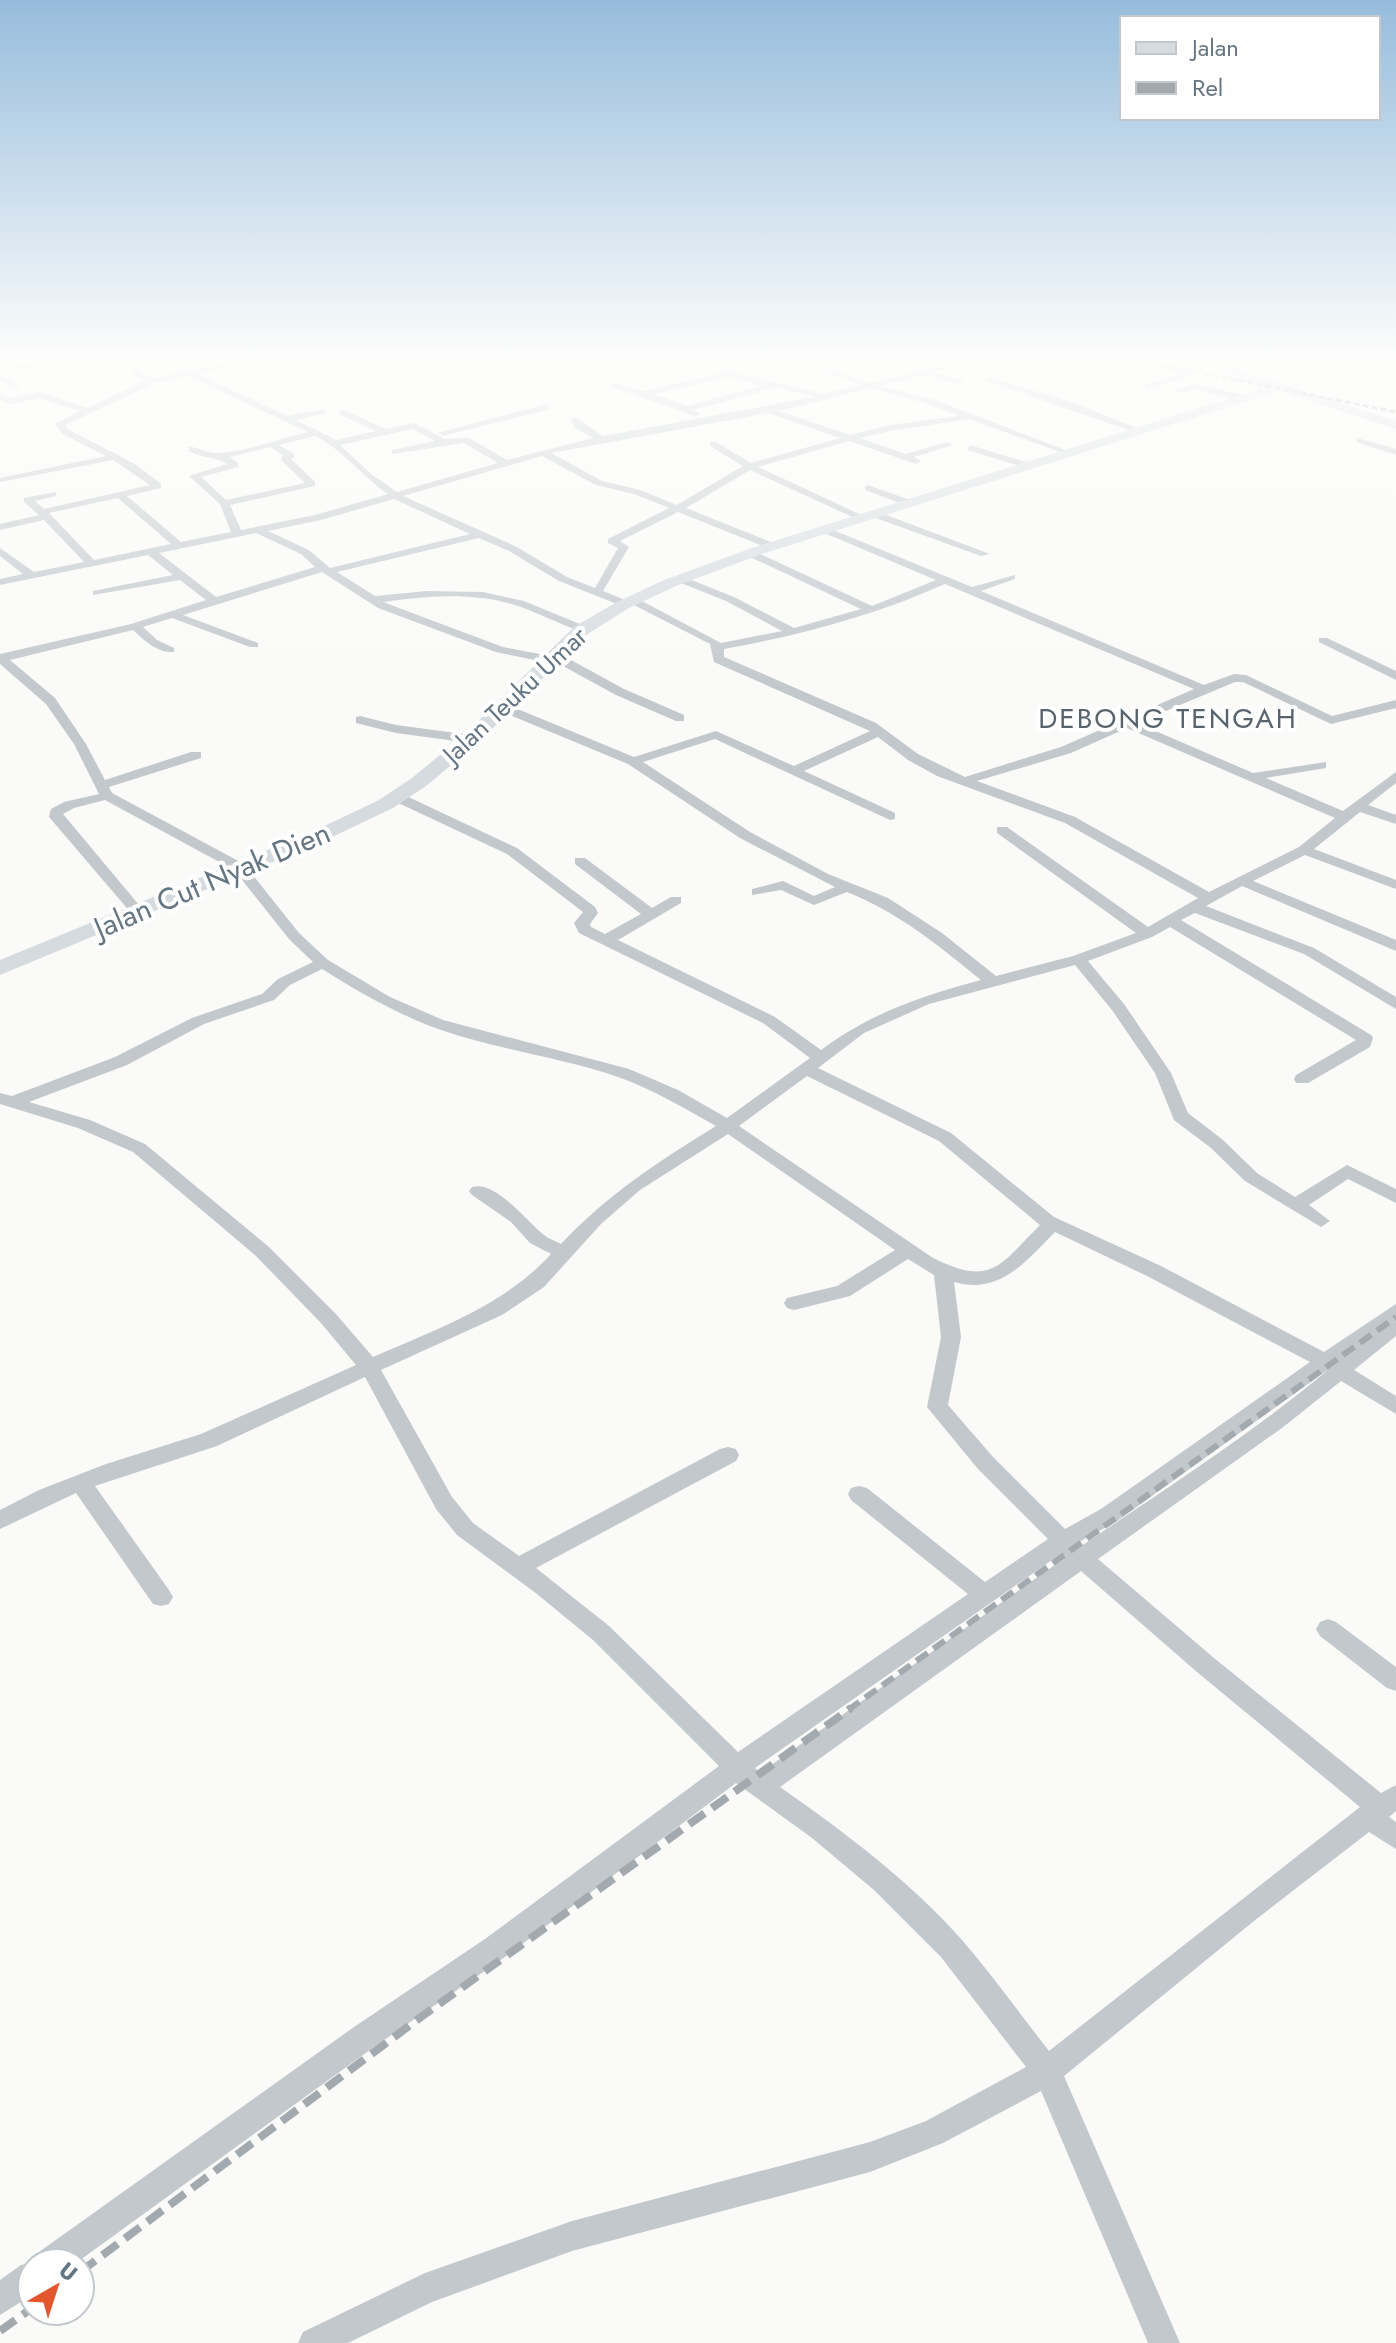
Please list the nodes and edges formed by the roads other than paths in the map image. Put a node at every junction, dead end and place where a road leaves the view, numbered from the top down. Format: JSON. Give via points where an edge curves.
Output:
{"nodes":[{"id":1,"x":71,"y":470,"type":"edge"},
{"id":2,"x":135,"y":470,"type":"edge"},
{"id":3,"x":218,"y":470,"type":"edge"},
{"id":4,"x":297,"y":470,"type":"edge"},
{"id":5,"x":362,"y":470,"type":"edge"},
{"id":6,"x":479,"y":470,"type":"edge"},
{"id":7,"x":575,"y":470,"type":"edge"},
{"id":8,"x":742,"y":470,"type":"edge"},
{"id":9,"x":759,"y":470,"type":"edge"},
{"id":10,"x":1010,"y":470,"type":"edge"},
{"id":11,"x":12,"y":488,"type":"edge"},
{"id":12,"x":868,"y":488,"type":"dead end"},
{"id":13,"x":53,"y":494,"type":"dead end"},
{"id":14,"x":396,"y":494,"type":"junction"},
{"id":15,"x":120,"y":495,"type":"junction"},
{"id":16,"x":224,"y":503,"type":"junction"},
{"id":17,"x":909,"y":503,"type":"junction"},
{"id":18,"x":676,"y":509,"type":"junction"},
{"id":19,"x":44,"y":514,"type":"junction"},
{"id":20,"x":871,"y":517,"type":"junction"},
{"id":21,"x":0,"y":527,"type":"edge"},
{"id":22,"x":257,"y":530,"type":"junction"},
{"id":23,"x":826,"y":530,"type":"junction"},
{"id":24,"x":237,"y":534,"type":"junction"},
{"id":25,"x":479,"y":535,"type":"junction"},
{"id":26,"x":179,"y":546,"type":"junction"},
{"id":27,"x":772,"y":546,"type":"junction"},
{"id":28,"x":372,"y":548,"type":"dead end"},
{"id":29,"x":0,"y":551,"type":"edge"},
{"id":30,"x":151,"y":552,"type":"junction"},
{"id":31,"x":750,"y":553,"type":"junction"},
{"id":32,"x":985,"y":554,"type":"dead end"},
{"id":33,"x":386,"y":556,"type":"junction"},
{"id":34,"x":90,"y":562,"type":"junction"},
{"id":35,"x":326,"y":570,"type":"junction"},
{"id":36,"x":31,"y":575,"type":"junction"},
{"id":37,"x":182,"y":576,"type":"junction"},
{"id":38,"x":1011,"y":577,"type":"dead end"},
{"id":39,"x":680,"y":579,"type":"junction"},
{"id":40,"x":945,"y":580,"type":"junction"},
{"id":41,"x":0,"y":582,"type":"edge"},
{"id":42,"x":598,"y":591,"type":"junction"},
{"id":43,"x":972,"y":591,"type":"junction"},
{"id":44,"x":97,"y":593,"type":"dead end"},
{"id":45,"x":372,"y":600,"type":"junction"},
{"id":46,"x":215,"y":602,"type":"junction"},
{"id":47,"x":630,"y":602,"type":"junction"},
{"id":48,"x":872,"y":610,"type":"junction"},
{"id":49,"x":172,"y":614,"type":"junction"},
{"id":50,"x":135,"y":626,"type":"junction"},
{"id":51,"x":583,"y":629,"type":"junction"},
{"id":52,"x":795,"y":633,"type":"junction"},
{"id":53,"x":1323,"y":640,"type":"dead end"},
{"id":54,"x":75,"y":641,"type":"junction"},
{"id":55,"x":254,"y":645,"type":"dead end"},
{"id":56,"x":718,"y":647,"type":"junction"},
{"id":57,"x":170,"y":650,"type":"dead end"},
{"id":58,"x":93,"y":651,"type":"dead end"},
{"id":59,"x":1,"y":659,"type":"edge"},
{"id":60,"x":550,"y":660,"type":"junction"},
{"id":61,"x":1396,"y":676,"type":"edge"},
{"id":62,"x":1204,"y":689,"type":"junction"},
{"id":63,"x":1396,"y":704,"type":"edge"},
{"id":64,"x":504,"y":708,"type":"junction"},
{"id":65,"x":680,"y":718,"type":"dead end"},
{"id":66,"x":360,"y":720,"type":"dead end"},
{"id":67,"x":1129,"y":724,"type":"junction"},
{"id":68,"x":880,"y":731,"type":"junction"},
{"id":69,"x":471,"y":739,"type":"junction"},
{"id":70,"x":196,"y":755,"type":"dead end"},
{"id":71,"x":633,"y":761,"type":"junction"},
{"id":72,"x":1321,"y":765,"type":"dead end"},
{"id":73,"x":794,"y":771,"type":"junction"},
{"id":74,"x":1396,"y":776,"type":"edge"},
{"id":75,"x":1251,"y":777,"type":"junction"},
{"id":76,"x":965,"y":781,"type":"junction"},
{"id":77,"x":419,"y":782,"type":"joint"},
{"id":78,"x":103,"y":791,"type":"junction"},
{"id":79,"x":397,"y":797,"type":"junction"},
{"id":80,"x":1353,"y":812,"type":"junction"},
{"id":81,"x":890,"y":816,"type":"dead end"},
{"id":82,"x":1396,"y":820,"type":"edge"},
{"id":83,"x":1002,"y":830,"type":"dead end"},
{"id":84,"x":1304,"y":850,"type":"junction"},
{"id":85,"x":580,"y":861,"type":"dead end"},
{"id":86,"x":239,"y":867,"type":"junction"},
{"id":87,"x":1242,"y":881,"type":"junction"},
{"id":88,"x":1396,"y":885,"type":"edge"},
{"id":89,"x":848,"y":886,"type":"junction"},
{"id":90,"x":757,"y":892,"type":"dead end"},
{"id":91,"x":676,"y":900,"type":"dead end"},
{"id":92,"x":1201,"y":903,"type":"junction"},
{"id":93,"x":137,"y":911,"type":"junction"},
{"id":94,"x":649,"y":913,"type":"junction"},
{"id":95,"x":1170,"y":920,"type":"junction"},
{"id":96,"x":1147,"y":934,"type":"junction"},
{"id":97,"x":606,"y":940,"type":"junction"},
{"id":98,"x":1396,"y":946,"type":"edge"},
{"id":99,"x":1078,"y":959,"type":"junction"},
{"id":100,"x":323,"y":963,"type":"junction"},
{"id":101,"x":0,"y":968,"type":"edge"},
{"id":102,"x":993,"y":982,"type":"junction"},
{"id":103,"x":1396,"y":1004,"type":"edge"},
{"id":104,"x":812,"y":1063,"type":"junction"},
{"id":105,"x":1302,"y":1079,"type":"dead end"},
{"id":106,"x":4,"y":1102,"type":"edge"},
{"id":107,"x":728,"y":1126,"type":"junction"},
{"id":108,"x":478,"y":1191,"type":"dead end"},
{"id":109,"x":1396,"y":1197,"type":"edge"},
{"id":110,"x":1297,"y":1204,"type":"junction"},
{"id":111,"x":1321,"y":1221,"type":"dead end"},
{"id":112,"x":1053,"y":1223,"type":"junction"},
{"id":113,"x":909,"y":1250,"type":"junction"},
{"id":114,"x":564,"y":1253,"type":"junction"},
{"id":115,"x":943,"y":1272,"type":"junction"},
{"id":116,"x":794,"y":1303,"type":"dead end"},
{"id":117,"x":1396,"y":1311,"type":"edge"},
{"id":118,"x":1396,"y":1326,"type":"edge"},
{"id":119,"x":1331,"y":1365,"type":"junction"},
{"id":120,"x":369,"y":1366,"type":"junction"},
{"id":121,"x":1396,"y":1406,"type":"edge"},
{"id":122,"x":728,"y":1455,"type":"dead end"},
{"id":123,"x":81,"y":1483,"type":"junction"},
{"id":124,"x":859,"y":1494,"type":"dead end"},
{"id":125,"x":0,"y":1520,"type":"edge"},
{"id":126,"x":1062,"y":1541,"type":"junction"},
{"id":127,"x":1083,"y":1559,"type":"junction"},
{"id":128,"x":517,"y":1568,"type":"junction"},
{"id":129,"x":985,"y":1595,"type":"junction"},
{"id":130,"x":161,"y":1597,"type":"dead end"},
{"id":131,"x":1328,"y":1629,"type":"dead end"},
{"id":132,"x":1396,"y":1681,"type":"edge"},
{"id":133,"x":737,"y":1767,"type":"junction"},
{"id":134,"x":760,"y":1787,"type":"junction"},
{"id":135,"x":1381,"y":1806,"type":"edge"},
{"id":136,"x":1396,"y":1837,"type":"edge"},
{"id":137,"x":1047,"y":2071,"type":"junction"},
{"id":138,"x":72,"y":2247,"type":"edge"},
{"id":139,"x":314,"y":2343,"type":"edge"},
{"id":140,"x":1164,"y":2343,"type":"edge"}],
"edges":[{"from":1,"to":11,"type":"street"},
{"from":2,"to":15,"type":"street","via":[[158,486]]},
{"from":3,"to":16,"type":"street","via":[[193,478]]},
{"from":4,"to":16,"type":"street","via":[[312,484]]},
{"from":5,"to":14,"type":"street"},
{"from":6,"to":14,"type":"street"},
{"from":7,"to":18,"type":"street"},
{"from":8,"to":18,"type":"street"},
{"from":9,"to":20,"type":"street"},
{"from":10,"to":17,"type":"main road","name":"Jalan Teuku Umar"},
{"from":11,"to":13,"type":"street"},
{"from":11,"to":19,"type":"street"},
{"from":12,"to":17,"type":"street"},
{"from":14,"to":22,"type":"street","via":[[339,513]]},
{"from":14,"to":25,"type":"street"},
{"from":15,"to":19,"type":"street"},
{"from":15,"to":26,"type":"street"},
{"from":16,"to":24,"type":"street"},
{"from":17,"to":20,"type":"main road","name":"Jalan Teuku Umar"},
{"from":18,"to":27,"type":"street"},
{"from":18,"to":42,"type":"street","via":[[612,541],[624,547]]},
{"from":19,"to":21,"type":"street"},
{"from":19,"to":34,"type":"street"},
{"from":20,"to":23,"type":"main road","name":"Jalan Teuku Umar"},
{"from":20,"to":32,"type":"street"},
{"from":22,"to":24,"type":"street"},
{"from":22,"to":35,"type":"street","via":[[294,545]]},
{"from":23,"to":27,"type":"main road","name":"Jalan Teuku Umar"},
{"from":23,"to":40,"type":"street"},
{"from":24,"to":26,"type":"street"},
{"from":25,"to":33,"type":"street"},
{"from":25,"to":42,"type":"street","via":[[563,579]]},
{"from":26,"to":30,"type":"street"},
{"from":27,"to":31,"type":"main road","name":"Jalan Teuku Umar"},
{"from":28,"to":33,"type":"street"},
{"from":29,"to":36,"type":"street"},
{"from":30,"to":34,"type":"street"},
{"from":30,"to":37,"type":"street"},
{"from":31,"to":39,"type":"main road","name":"Jalan Teuku Umar"},
{"from":31,"to":48,"type":"street"},
{"from":33,"to":35,"type":"street"},
{"from":34,"to":36,"type":"street"},
{"from":35,"to":45,"type":"street"},
{"from":35,"to":46,"type":"street"},
{"from":36,"to":41,"type":"street"},
{"from":37,"to":44,"type":"street"},
{"from":37,"to":46,"type":"street"},
{"from":38,"to":43,"type":"street"},
{"from":39,"to":47,"type":"main road","name":"Jalan Teuku Umar"},
{"from":39,"to":52,"type":"street"},
{"from":40,"to":43,"type":"street"},
{"from":40,"to":48,"type":"street"},
{"from":42,"to":47,"type":"street"},
{"from":43,"to":62,"type":"street"},
{"from":45,"to":51,"type":"street","via":[[413,594],[485,595],[524,604]]},
{"from":45,"to":60,"type":"street","via":[[477,643]]},
{"from":46,"to":49,"type":"street"},
{"from":47,"to":51,"type":"main road","name":"Jalan Teuku Umar"},
{"from":47,"to":56,"type":"street","via":[[694,630]]},
{"from":48,"to":52,"type":"street"},
{"from":49,"to":50,"type":"street"},
{"from":49,"to":55,"type":"street"},
{"from":50,"to":54,"type":"street"},
{"from":50,"to":57,"type":"street"},
{"from":51,"to":60,"type":"main road","name":"Jalan Teuku Umar"},
{"from":52,"to":56,"type":"street"},
{"from":53,"to":61,"type":"street"},
{"from":54,"to":58,"type":"street"},
{"from":54,"to":59,"type":"street"},
{"from":56,"to":68,"type":"street","via":[[718,659]]},
{"from":59,"to":78,"type":"street","via":[[51,701]]},
{"from":60,"to":64,"type":"main road","name":"Jalan Teuku Umar"},
{"from":60,"to":65,"type":"street","via":[[574,666]]},
{"from":62,"to":63,"type":"street","via":[[1246,679],[1331,720]]},
{"from":62,"to":67,"type":"street"},
{"from":64,"to":69,"type":"main road","name":"Jalan Teuku Umar"},
{"from":64,"to":71,"type":"street"},
{"from":66,"to":69,"type":"street"},
{"from":67,"to":75,"type":"street"},
{"from":67,"to":76,"type":"street","via":[[1032,762]]},
{"from":68,"to":73,"type":"street"},
{"from":68,"to":76,"type":"street","via":[[913,757]]},
{"from":69,"to":77,"type":"main road","name":"Jalan Teuku Umar"},
{"from":70,"to":78,"type":"street"},
{"from":71,"to":73,"type":"street","via":[[716,735]]},
{"from":71,"to":89,"type":"street","via":[[745,835]]},
{"from":72,"to":75,"type":"street"},
{"from":73,"to":81,"type":"street"},
{"from":74,"to":80,"type":"street"},
{"from":75,"to":80,"type":"street"},
{"from":76,"to":92,"type":"street","via":[[1070,820]]},
{"from":77,"to":79,"type":"main road","name":"Jalan Cut Nyak Dien"},
{"from":78,"to":86,"type":"street"},
{"from":78,"to":93,"type":"street","via":[[56,812],[56,817]]},
{"from":79,"to":86,"type":"main road","name":"Jalan Cut Nyak Dien"},
{"from":79,"to":97,"type":"street","via":[[510,844],[590,910],[582,927]]},
{"from":80,"to":82,"type":"street"},
{"from":80,"to":84,"type":"street"},
{"from":83,"to":96,"type":"street"},
{"from":84,"to":87,"type":"street"},
{"from":84,"to":88,"type":"street"},
{"from":85,"to":94,"type":"street"},
{"from":86,"to":93,"type":"main road","name":"Jalan Cut Nyak Dien"},
{"from":86,"to":100,"type":"street","via":[[294,936]]},
{"from":87,"to":92,"type":"street"},
{"from":87,"to":98,"type":"street"},
{"from":89,"to":90,"type":"street","via":[[817,901],[777,884]]},
{"from":89,"to":102,"type":"street","via":[[883,901],[937,936]]},
{"from":91,"to":94,"type":"street"},
{"from":92,"to":95,"type":"street"},
{"from":92,"to":103,"type":"street","via":[[1309,951]]},
{"from":93,"to":101,"type":"main road","name":"Jalan Cut Nyak Dien"},
{"from":94,"to":97,"type":"street"},
{"from":95,"to":96,"type":"street"},
{"from":95,"to":105,"type":"street","via":[[1365,1038],[1364,1044]]},
{"from":96,"to":99,"type":"street"},
{"from":97,"to":104,"type":"street","via":[[769,1020],[812,1050]]},
{"from":99,"to":102,"type":"street"},
{"from":99,"to":110,"type":"street","via":[[1163,1073],[1180,1116],[1251,1177]]},
{"from":100,"to":106,"type":"street","via":[[284,982],[268,997],[198,1021],[121,1061]]},
{"from":100,"to":107,"type":"street","via":[[384,1000],[437,1023],[623,1073]]},
{"from":102,"to":104,"type":"street","via":[[907,1006],[858,1030]]},
{"from":104,"to":107,"type":"street"},
{"from":104,"to":112,"type":"street","via":[[945,1137]]},
{"from":106,"to":120,"type":"street","via":[[84,1124],[139,1148],[262,1251]]},
{"from":107,"to":113,"type":"street"},
{"from":107,"to":114,"type":"street","via":[[634,1186]]},
{"from":108,"to":114,"type":"street","via":[[518,1218],[537,1239]]},
{"from":109,"to":110,"type":"street","via":[[1347,1171]]},
{"from":110,"to":111,"type":"street"},
{"from":112,"to":115,"type":"street","via":[[994,1278],[971,1281]]},
{"from":112,"to":119,"type":"street"},
{"from":113,"to":115,"type":"street"},
{"from":113,"to":116,"type":"street","via":[[843,1291]]},
{"from":114,"to":120,"type":"street","via":[[520,1296]]},
{"from":115,"to":126,"type":"street","via":[[951,1338],[937,1407]]},
{"from":117,"to":119,"type":"street"},
{"from":118,"to":119,"type":"street"},
{"from":119,"to":121,"type":"street"},
{"from":119,"to":126,"type":"street"},
{"from":119,"to":127,"type":"street","via":[[1284,1415]]},
{"from":120,"to":123,"type":"street","via":[[209,1440]]},
{"from":120,"to":128,"type":"street","via":[[444,1503],[465,1529]]},
{"from":122,"to":128,"type":"street"},
{"from":123,"to":125,"type":"street"},
{"from":123,"to":130,"type":"street"},
{"from":124,"to":129,"type":"street"},
{"from":126,"to":127,"type":"street"},
{"from":126,"to":129,"type":"street"},
{"from":127,"to":134,"type":"street"},
{"from":127,"to":135,"type":"street"},
{"from":128,"to":133,"type":"street","via":[[601,1633]]},
{"from":129,"to":133,"type":"street"},
{"from":131,"to":132,"type":"street"},
{"from":133,"to":134,"type":"street"},
{"from":133,"to":138,"type":"street","via":[[495,1948]]},
{"from":134,"to":137,"type":"street","via":[[873,1872],[940,1937]]},
{"from":135,"to":136,"type":"street"},
{"from":135,"to":137,"type":"street"},
{"from":137,"to":139,"type":"street","via":[[933,2133],[870,2157],[572,2236],[425,2289]]},
{"from":137,"to":140,"type":"street"}]}
